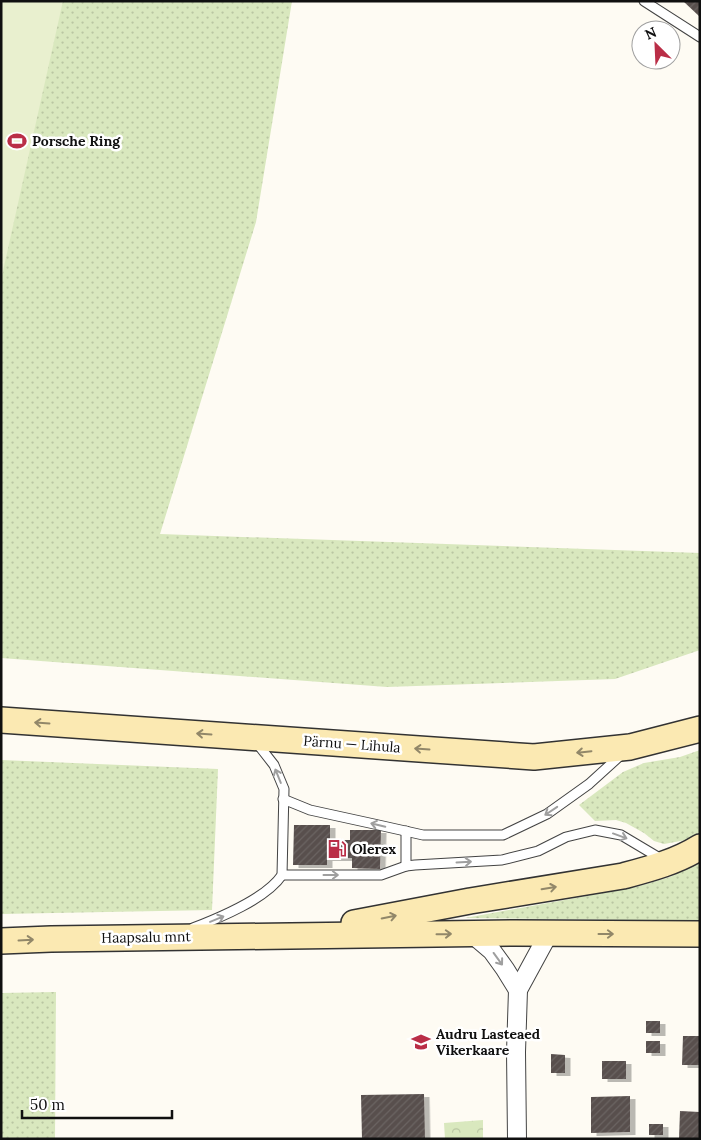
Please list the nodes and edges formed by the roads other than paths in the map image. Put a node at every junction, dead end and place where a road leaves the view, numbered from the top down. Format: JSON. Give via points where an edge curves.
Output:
{"nodes":[{"id":1,"x":644,"y":1,"type":"edge"},
{"id":2,"x":700,"y":37,"type":"edge"},
{"id":3,"x":1,"y":720,"type":"edge"},
{"id":4,"x":700,"y":729,"type":"edge"},
{"id":5,"x":252,"y":737,"type":"junction"},
{"id":6,"x":630,"y":747,"type":"junction"},
{"id":7,"x":283,"y":799,"type":"junction"},
{"id":8,"x":406,"y":831,"type":"junction"},
{"id":9,"x":700,"y":847,"type":"edge"},
{"id":10,"x":667,"y":863,"type":"junction"},
{"id":11,"x":406,"y":866,"type":"junction"},
{"id":12,"x":282,"y":875,"type":"junction"},
{"id":13,"x":549,"y":933,"type":"junction"},
{"id":14,"x":472,"y":934,"type":"junction"},
{"id":15,"x":700,"y":934,"type":"edge"},
{"id":16,"x":290,"y":936,"type":"junction"},
{"id":17,"x":172,"y":937,"type":"junction"},
{"id":18,"x":1,"y":941,"type":"edge"},
{"id":19,"x":518,"y":990,"type":"junction"},
{"id":20,"x":517,"y":1139,"type":"edge"}],
"edges":[{"from":1,"to":2,"type":"lane"},
{"from":5,"to":3,"type":"main road","name":"Pärnu — Lihula","one_way":true},
{"from":4,"to":6,"type":"main road","name":"Pärnu — Lihula"},
{"from":6,"to":5,"type":"main road","name":"Pärnu — Lihula","one_way":true,"via":[[534,757]]},
{"from":7,"to":5,"type":"lane","one_way":true,"via":[[284,789],[274,766]]},
{"from":6,"to":8,"type":"lane","one_way":true,"via":[[589,784],[547,814],[503,835],[423,835]]},
{"from":8,"to":7,"type":"lane","one_way":true,"via":[[310,810]]},
{"from":7,"to":12,"type":"lane"},
{"from":8,"to":11,"type":"lane"},
{"from":9,"to":10,"type":"main road"},
{"from":11,"to":10,"type":"lane","one_way":true,"via":[[502,860],[595,830],[621,835]]},
{"from":16,"to":10,"type":"main road","one_way":true,"via":[[470,901],[623,876]]},
{"from":12,"to":11,"type":"lane","one_way":true,"via":[[381,875]]},
{"from":17,"to":12,"type":"lane","one_way":true,"via":[[227,915],[257,897]]},
{"from":13,"to":14,"type":"main road"},
{"from":13,"to":15,"type":"main road","one_way":true},
{"from":13,"to":19,"type":"street"},
{"from":16,"to":14,"type":"main road","one_way":true},
{"from":14,"to":19,"type":"street","one_way":true,"via":[[492,951]]},
{"from":16,"to":17,"type":"main road","name":"Haapsalu mnt"},
{"from":18,"to":17,"type":"main road","name":"Haapsalu mnt","one_way":true},
{"from":19,"to":20,"type":"street"}]}
